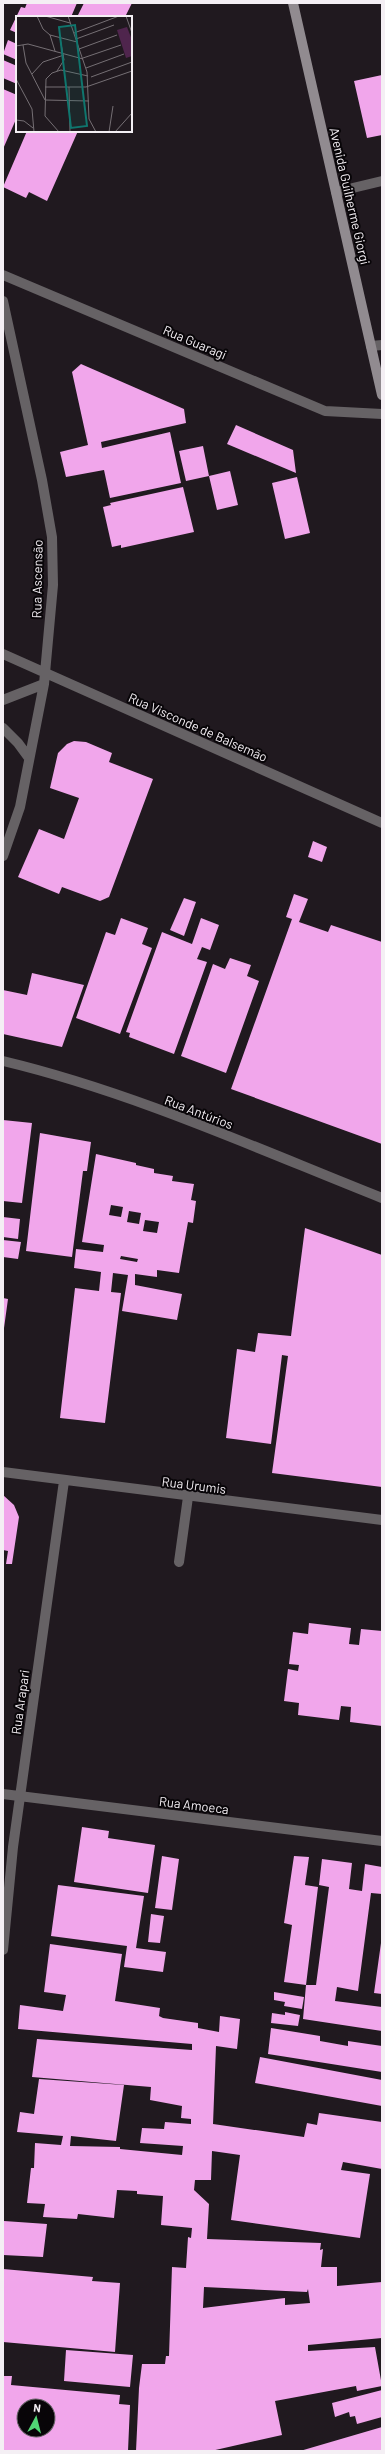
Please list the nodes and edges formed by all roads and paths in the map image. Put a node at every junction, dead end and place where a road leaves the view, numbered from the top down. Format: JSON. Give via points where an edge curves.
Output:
{"nodes":[{"id":1,"x":293,"y":3,"type":"edge"},
{"id":2,"x":382,"y":181,"type":"edge"},
{"id":3,"x":336,"y":192,"type":"junction"},
{"id":4,"x":3,"y":274,"type":"edge"},
{"id":5,"x":3,"y":302,"type":"edge"},
{"id":6,"x":382,"y":345,"type":"edge"},
{"id":7,"x":372,"y":346,"type":"junction"},
{"id":8,"x":382,"y":395,"type":"edge"},
{"id":9,"x":382,"y":414,"type":"edge"},
{"id":10,"x":3,"y":654,"type":"edge"},
{"id":11,"x":46,"y":674,"type":"junction"},
{"id":12,"x":44,"y":684,"type":"junction"},
{"id":13,"x":3,"y":700,"type":"edge"},
{"id":14,"x":3,"y":728,"type":"edge"},
{"id":15,"x":29,"y":758,"type":"junction"},
{"id":16,"x":382,"y":823,"type":"edge"},
{"id":17,"x":3,"y":856,"type":"edge"},
{"id":18,"x":3,"y":1061,"type":"edge"},
{"id":19,"x":382,"y":1198,"type":"edge"},
{"id":20,"x":3,"y":1472,"type":"edge"},
{"id":21,"x":64,"y":1481,"type":"junction"},
{"id":22,"x":188,"y":1497,"type":"junction"},
{"id":23,"x":382,"y":1520,"type":"edge"},
{"id":24,"x":178,"y":1562,"type":"dead end"},
{"id":25,"x":3,"y":1794,"type":"edge"},
{"id":26,"x":20,"y":1796,"type":"junction"},
{"id":27,"x":382,"y":1841,"type":"edge"},
{"id":28,"x":3,"y":1950,"type":"edge"}],
"edges":[{"from":1,"to":3,"type":"street","name":"Avenida Guilherme Giorgi"},
{"from":2,"to":3,"type":"street"},
{"from":3,"to":7,"type":"street","name":"Avenida Guilherme Giorgi"},
{"from":4,"to":9,"type":"street","name":"Rua Guaragi","via":[[325,411]]},
{"from":5,"to":11,"type":"street","name":"Rua Ascensão","via":[[52,537],[53,585]]},
{"from":6,"to":7,"type":"street"},
{"from":7,"to":8,"type":"street","name":"Avenida Guilherme Giorgi"},
{"from":10,"to":11,"type":"street","name":"Rua Visconde de Balsemão"},
{"from":11,"to":12,"type":"street","name":"Rua Ascensão"},
{"from":11,"to":16,"type":"street","name":"Rua Visconde de Balsemão"},
{"from":12,"to":13,"type":"street"},
{"from":12,"to":15,"type":"street","name":"Rua Ascensão"},
{"from":14,"to":15,"type":"street"},
{"from":15,"to":17,"type":"street","name":"Rua Ascensão","via":[[20,807]]},
{"from":18,"to":19,"type":"street","name":"Rua Antúrios","via":[[51,1073],[160,1111]]},
{"from":20,"to":21,"type":"street","name":"Rua Urumis"},
{"from":21,"to":22,"type":"street","name":"Rua Urumis"},
{"from":21,"to":26,"type":"street","name":"Rua Arapari"},
{"from":22,"to":23,"type":"street","name":"Rua Urumis"},
{"from":22,"to":24,"type":"street"},
{"from":25,"to":26,"type":"street","name":"Rua Amoeca"},
{"from":26,"to":27,"type":"street","name":"Rua Amoeca"},
{"from":26,"to":28,"type":"street","name":"Rua Arapari"}]}
